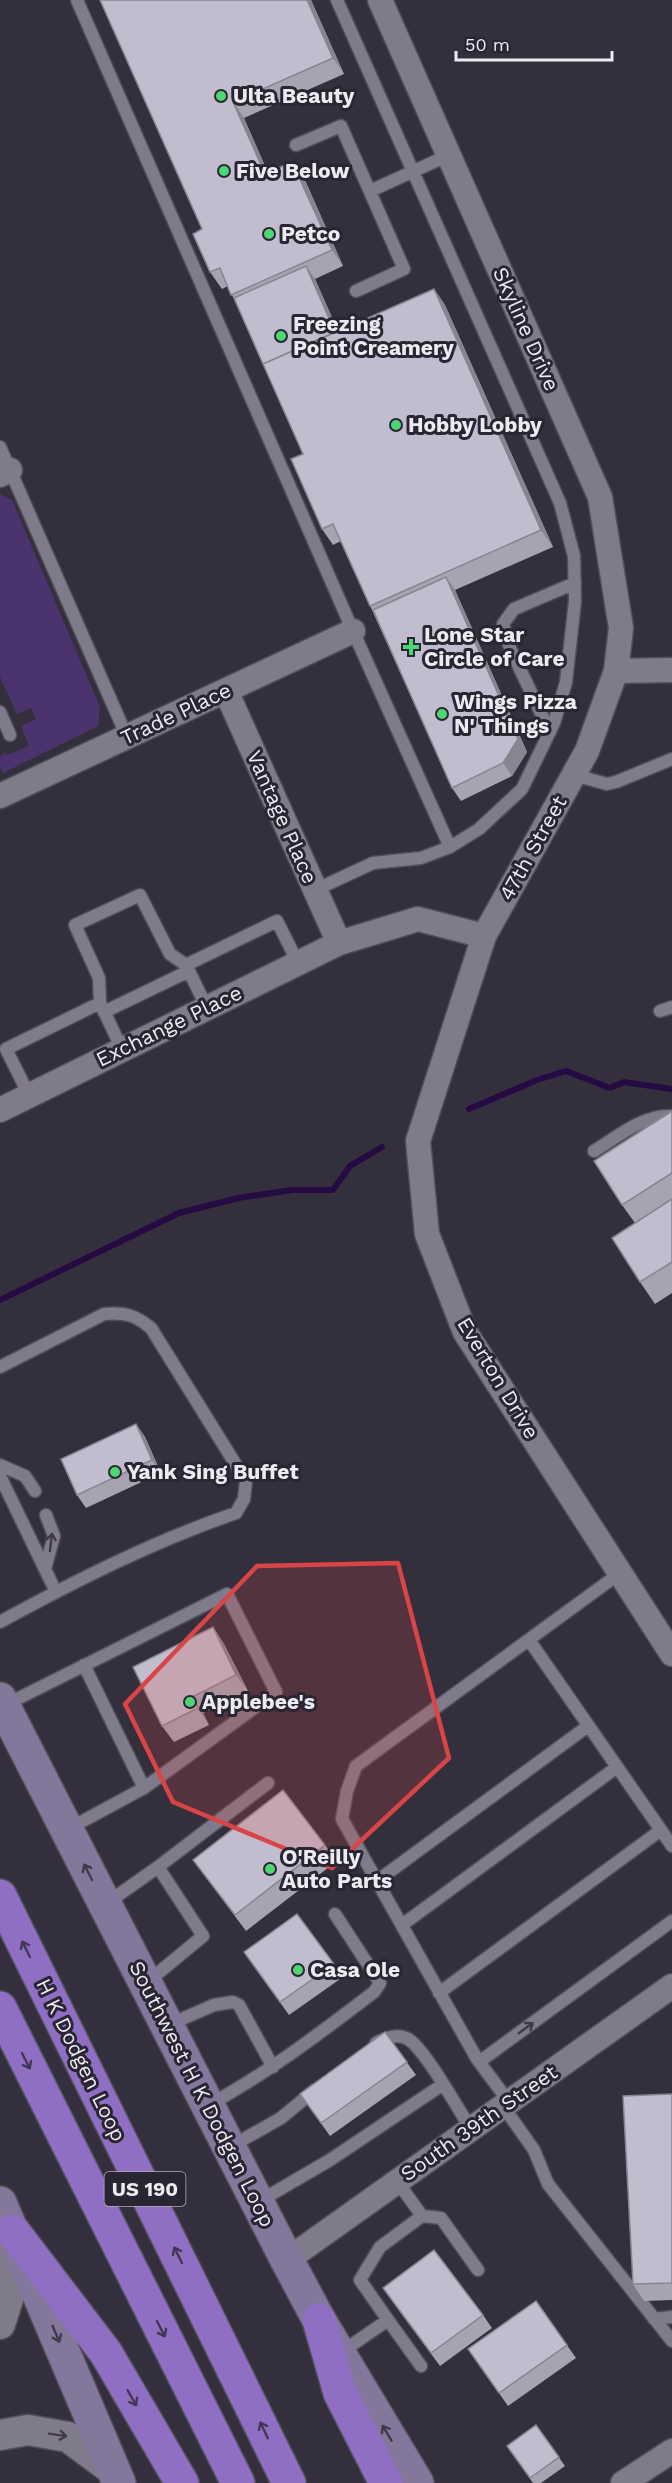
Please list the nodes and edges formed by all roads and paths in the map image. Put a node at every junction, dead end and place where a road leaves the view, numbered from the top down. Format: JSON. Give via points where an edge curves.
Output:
{"nodes":[{"id":1,"x":77,"y":0,"type":"edge"},
{"id":2,"x":337,"y":0,"type":"edge"},
{"id":3,"x":380,"y":0,"type":"edge"},
{"id":4,"x":296,"y":145,"type":"dead end"},
{"id":5,"x":449,"y":155,"type":"junction"},
{"id":6,"x":413,"y":171,"type":"junction"},
{"id":7,"x":370,"y":191,"type":"junction"},
{"id":8,"x":356,"y":291,"type":"dead end"},
{"id":9,"x":0,"y":447,"type":"edge"},
{"id":10,"x":5,"y":473,"type":"edge"},
{"id":11,"x":575,"y":583,"type":"junction"},
{"id":12,"x":353,"y":632,"type":"junction"},
{"id":13,"x":672,"y":670,"type":"edge"},
{"id":14,"x":616,"y":671,"type":"junction"},
{"id":15,"x":226,"y":691,"type":"junction"},
{"id":16,"x":0,"y":712,"type":"edge"},
{"id":17,"x":550,"y":732,"type":"junction"},
{"id":18,"x":10,"y":735,"type":"dead end"},
{"id":19,"x":128,"y":737,"type":"junction"},
{"id":20,"x":672,"y":759,"type":"edge"},
{"id":21,"x":574,"y":775,"type":"junction"},
{"id":22,"x":0,"y":796,"type":"edge"},
{"id":23,"x":450,"y":847,"type":"junction"},
{"id":24,"x":315,"y":890,"type":"junction"},
{"id":25,"x":484,"y":936,"type":"junction"},
{"id":26,"x":339,"y":943,"type":"junction"},
{"id":27,"x":298,"y":963,"type":"junction"},
{"id":28,"x":187,"y":968,"type":"junction"},
{"id":29,"x":102,"y":1008,"type":"junction"},
{"id":30,"x":207,"y":1008,"type":"junction"},
{"id":31,"x":122,"y":1050,"type":"junction"},
{"id":32,"x":29,"y":1095,"type":"junction"},
{"id":33,"x":0,"y":1110,"type":"edge"},
{"id":34,"x":672,"y":1116,"type":"edge"},
{"id":35,"x":594,"y":1151,"type":"dead end"},
{"id":36,"x":0,"y":1367,"type":"edge"},
{"id":37,"x":0,"y":1465,"type":"edge"},
{"id":38,"x":0,"y":1476,"type":"edge"},
{"id":39,"x":35,"y":1491,"type":"dead end"},
{"id":40,"x":46,"y":1515,"type":"dead end"},
{"id":41,"x":45,"y":1569,"type":"junction"},
{"id":42,"x":620,"y":1573,"type":"junction"},
{"id":43,"x":56,"y":1592,"type":"junction"},
{"id":44,"x":0,"y":1622,"type":"edge"},
{"id":45,"x":529,"y":1641,"type":"junction"},
{"id":46,"x":672,"y":1654,"type":"edge"},
{"id":47,"x":84,"y":1665,"type":"junction"},
{"id":48,"x":2,"y":1702,"type":"edge"},
{"id":49,"x":588,"y":1726,"type":"junction"},
{"id":50,"x":617,"y":1767,"type":"junction"},
{"id":51,"x":268,"y":1783,"type":"dead end"},
{"id":52,"x":144,"y":1788,"type":"junction"},
{"id":53,"x":67,"y":1829,"type":"junction"},
{"id":54,"x":661,"y":1830,"type":"junction"},
{"id":55,"x":672,"y":1846,"type":"edge"},
{"id":56,"x":158,"y":1867,"type":"junction"},
{"id":57,"x":377,"y":1881,"type":"junction"},
{"id":58,"x":0,"y":1896,"type":"edge"},
{"id":59,"x":105,"y":1905,"type":"junction"},
{"id":60,"x":335,"y":1914,"type":"dead end"},
{"id":61,"x":672,"y":1920,"type":"edge"},
{"id":62,"x":402,"y":1925,"type":"junction"},
{"id":63,"x":146,"y":1983,"type":"junction"},
{"id":64,"x":672,"y":1986,"type":"edge"},
{"id":65,"x":439,"y":1993,"type":"junction"},
{"id":66,"x":0,"y":2008,"type":"edge"},
{"id":67,"x":167,"y":2026,"type":"junction"},
{"id":68,"x":367,"y":2048,"type":"edge"},
{"id":69,"x":479,"y":2062,"type":"junction"},
{"id":70,"x":273,"y":2067,"type":"junction"},
{"id":71,"x":326,"y":2080,"type":"edge"},
{"id":72,"x":442,"y":2085,"type":"junction"},
{"id":73,"x":506,"y":2104,"type":"junction"},
{"id":74,"x":207,"y":2105,"type":"junction"},
{"id":75,"x":471,"y":2129,"type":"junction"},
{"id":76,"x":229,"y":2148,"type":"junction"},
{"id":77,"x":397,"y":2181,"type":"junction"},
{"id":78,"x":257,"y":2202,"type":"junction"},
{"id":79,"x":422,"y":2216,"type":"junction"},
{"id":80,"x":6,"y":2217,"type":"edge"},
{"id":81,"x":286,"y":2260,"type":"junction"},
{"id":82,"x":478,"y":2270,"type":"dead end"},
{"id":83,"x":672,"y":2318,"type":"edge"},
{"id":84,"x":654,"y":2319,"type":"junction"},
{"id":85,"x":319,"y":2320,"type":"junction"},
{"id":86,"x":388,"y":2320,"type":"junction"},
{"id":87,"x":0,"y":2324,"type":"edge"},
{"id":88,"x":672,"y":2342,"type":"edge"},
{"id":89,"x":339,"y":2354,"type":"junction"},
{"id":90,"x":422,"y":2366,"type":"dead end"},
{"id":91,"x":0,"y":2435,"type":"edge"},
{"id":92,"x":671,"y":2454,"type":"edge"},
{"id":93,"x":116,"y":2477,"type":"edge"},
{"id":94,"x":182,"y":2483,"type":"edge"},
{"id":95,"x":238,"y":2483,"type":"edge"},
{"id":96,"x":289,"y":2483,"type":"edge"},
{"id":97,"x":386,"y":2483,"type":"edge"},
{"id":98,"x":417,"y":2483,"type":"edge"},
{"id":99,"x":623,"y":2483,"type":"edge"}],
"edges":[{"from":1,"to":12,"type":"lane"},
{"from":2,"to":6,"type":"lane"},
{"from":3,"to":5,"type":"street","name":"Skyline Drive"},
{"from":4,"to":7,"type":"lane","via":[[341,126]]},
{"from":5,"to":6,"type":"lane"},
{"from":5,"to":14,"type":"street","name":"Skyline Drive","via":[[600,496],[621,628]]},
{"from":6,"to":7,"type":"lane"},
{"from":6,"to":11,"type":"lane","via":[[560,503],[574,556]]},
{"from":7,"to":8,"type":"lane","via":[[404,269]]},
{"from":9,"to":10,"type":"lane"},
{"from":10,"to":19,"type":"lane"},
{"from":11,"to":17,"type":"lane","via":[[566,682]]},
{"from":11,"to":17,"type":"lane","via":[[514,609],[503,624],[510,648]]},
{"from":12,"to":15,"type":"street","name":"Trade Place"},
{"from":12,"to":23,"type":"lane"},
{"from":13,"to":14,"type":"street"},
{"from":14,"to":21,"type":"street","name":"47th Street","via":[[587,751]]},
{"from":15,"to":19,"type":"street","name":"Trade Place"},
{"from":15,"to":24,"type":"street","name":"Vantage Place"},
{"from":16,"to":18,"type":"lane"},
{"from":17,"to":23,"type":"lane","via":[[522,789],[479,829]]},
{"from":19,"to":22,"type":"street","name":"Trade Place"},
{"from":20,"to":21,"type":"lane","via":[[607,784]]},
{"from":21,"to":25,"type":"street","name":"47th Street"},
{"from":23,"to":24,"type":"lane","via":[[421,858],[373,862]]},
{"from":24,"to":26,"type":"street","name":"Vantage Place"},
{"from":25,"to":26,"type":"street","via":[[418,919]]},
{"from":25,"to":42,"type":"street","name":"Everton Drive","via":[[418,1141],[427,1234],[465,1332]]},
{"from":26,"to":27,"type":"street","name":"Exchange Place"},
{"from":27,"to":28,"type":"lane","via":[[277,921]]},
{"from":27,"to":30,"type":"street","name":"Exchange Place"},
{"from":28,"to":29,"type":"lane"},
{"from":28,"to":29,"type":"lane","via":[[170,954],[140,895],[75,925],[99,978]]},
{"from":28,"to":30,"type":"lane"},
{"from":29,"to":31,"type":"lane"},
{"from":29,"to":32,"type":"lane","via":[[6,1049]]},
{"from":30,"to":31,"type":"street","name":"Exchange Place"},
{"from":31,"to":32,"type":"street","name":"Exchange Place"},
{"from":32,"to":33,"type":"street","name":"Exchange Place"},
{"from":34,"to":35,"type":"lane","via":[[646,1120]]},
{"from":36,"to":43,"type":"lane","via":[[104,1314],[123,1312],[137,1317],[151,1328],[246,1481],[244,1499],[236,1514],[205,1524]]},
{"from":37,"to":39,"type":"lane","via":[[25,1476]]},
{"from":38,"to":41,"type":"lane"},
{"from":41,"to":40,"type":"lane","one_way":true,"via":[[54,1536]]},
{"from":41,"to":43,"type":"lane"},
{"from":42,"to":45,"type":"lane"},
{"from":42,"to":46,"type":"street","name":"Everton Drive"},
{"from":43,"to":44,"type":"lane"},
{"from":45,"to":49,"type":"lane"},
{"from":45,"to":57,"type":"lane","via":[[356,1766],[342,1819]]},
{"from":47,"to":48,"type":"lane"},
{"from":47,"to":52,"type":"lane"},
{"from":47,"to":52,"type":"lane","via":[[227,1594],[276,1692]]},
{"from":48,"to":53,"type":"main road","name":"Southwest H K Dodgen Loop"},
{"from":49,"to":50,"type":"lane"},
{"from":49,"to":57,"type":"lane"},
{"from":50,"to":54,"type":"lane"},
{"from":50,"to":62,"type":"lane"},
{"from":51,"to":56,"type":"lane"},
{"from":52,"to":53,"type":"lane"},
{"from":59,"to":53,"type":"main road","name":"Southwest H K Dodgen Loop","one_way":true},
{"from":54,"to":55,"type":"lane"},
{"from":54,"to":65,"type":"lane"},
{"from":56,"to":59,"type":"lane"},
{"from":56,"to":63,"type":"lane","via":[[204,1936]]},
{"from":57,"to":62,"type":"lane"},
{"from":96,"to":58,"type":"highway","name":"H K Dodgen Loop","number":"US 190","one_way":true},
{"from":59,"to":63,"type":"main road","name":"Southwest H K Dodgen Loop"},
{"from":60,"to":70,"type":"lane","via":[[380,1983],[374,1992]]},
{"from":69,"to":61,"type":"lane","one_way":true},
{"from":62,"to":65,"type":"lane"},
{"from":63,"to":67,"type":"main road","name":"Southwest H K Dodgen Loop"},
{"from":64,"to":73,"type":"street","name":"South 39th Street"},
{"from":65,"to":69,"type":"lane"},
{"from":66,"to":95,"type":"highway","number":"US 190","one_way":true},
{"from":67,"to":70,"type":"lane","via":[[214,2005],[233,2002],[239,2005]]},
{"from":67,"to":74,"type":"main road","name":"Southwest H K Dodgen Loop"},
{"from":68,"to":72,"type":"lane","via":[[393,2036],[407,2038],[422,2053]]},
{"from":69,"to":73,"type":"lane"},
{"from":70,"to":74,"type":"lane"},
{"from":71,"to":76,"type":"lane","via":[[281,2118]]},
{"from":72,"to":75,"type":"lane"},
{"from":72,"to":78,"type":"lane","via":[[330,2160]]},
{"from":73,"to":75,"type":"street","name":"South 39th Street"},
{"from":73,"to":84,"type":"lane","via":[[534,2150],[548,2184]]},
{"from":74,"to":76,"type":"main road","name":"Southwest H K Dodgen Loop"},
{"from":75,"to":77,"type":"street","name":"South 39th Street"},
{"from":76,"to":78,"type":"main road","name":"Southwest H K Dodgen Loop"},
{"from":77,"to":79,"type":"lane"},
{"from":77,"to":81,"type":"street","name":"South 39th Street"},
{"from":78,"to":81,"type":"main road","name":"Southwest H K Dodgen Loop"},
{"from":79,"to":82,"type":"lane","via":[[441,2218]]},
{"from":79,"to":86,"type":"lane","via":[[380,2247],[360,2280]]},
{"from":80,"to":87,"type":"street","via":[[10,2293]]},
{"from":80,"to":93,"type":"main road","one_way":true},
{"from":80,"to":94,"type":"highway","one_way":true,"via":[[106,2353]]},
{"from":81,"to":85,"type":"main road","name":"Southwest H K Dodgen Loop"},
{"from":83,"to":84,"type":"lane"},
{"from":84,"to":88,"type":"lane"},
{"from":85,"to":89,"type":"main road","name":"Southwest H K Dodgen Loop"},
{"from":85,"to":97,"type":"highway","via":[[340,2393]]},
{"from":86,"to":89,"type":"lane"},
{"from":86,"to":90,"type":"lane"},
{"from":98,"to":89,"type":"main road","name":"Southwest H K Dodgen Loop","one_way":true},
{"from":91,"to":93,"type":"street","one_way":true,"via":[[28,2430],[68,2437]]},
{"from":92,"to":99,"type":"street"}]}
